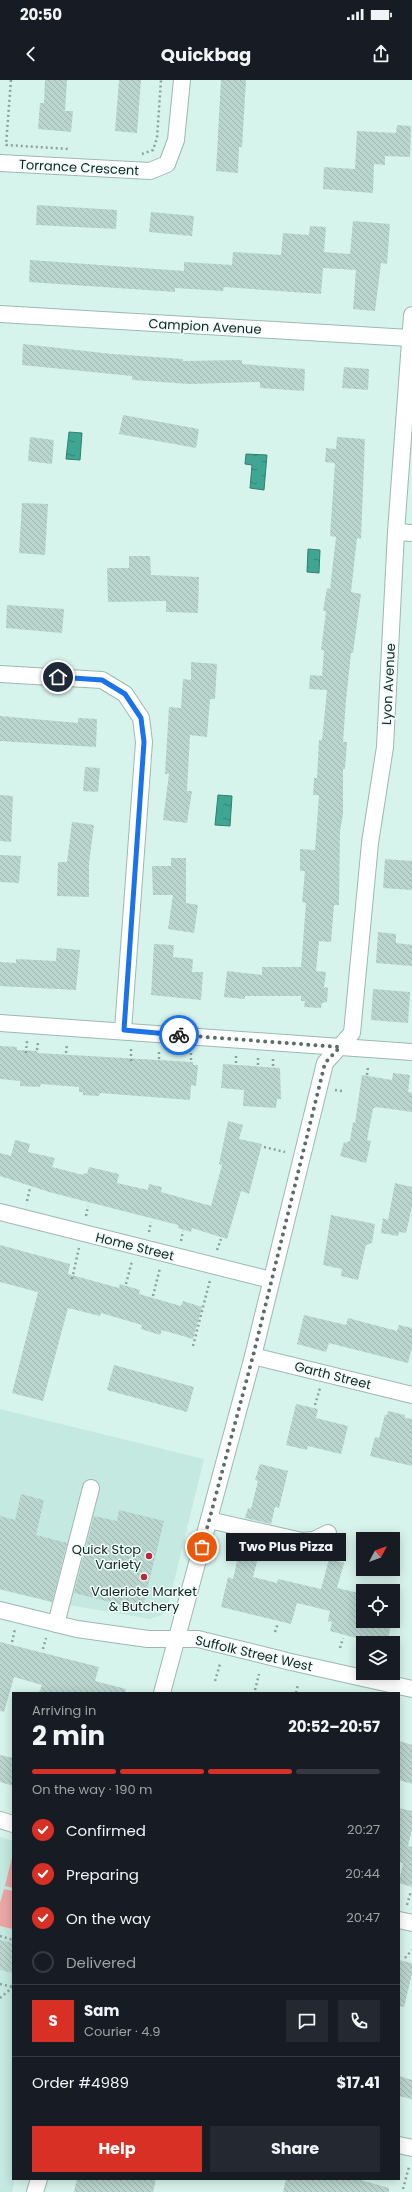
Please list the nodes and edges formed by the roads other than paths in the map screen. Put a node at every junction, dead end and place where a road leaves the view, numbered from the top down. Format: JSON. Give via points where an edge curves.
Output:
{"nodes":[{"id":1,"x":182,"y":80,"type":"edge"},
{"id":2,"x":0,"y":163,"type":"edge"},
{"id":3,"x":0,"y":314,"type":"edge"},
{"id":4,"x":412,"y":315,"type":"edge"},
{"id":5,"x":410,"y":338,"type":"junction"},
{"id":6,"x":404,"y":533,"type":"edge"},
{"id":7,"x":0,"y":674,"type":"edge"},
{"id":8,"x":0,"y":1023,"type":"edge"},
{"id":9,"x":124,"y":1030,"type":"junction"},
{"id":10,"x":340,"y":1047,"type":"junction"},
{"id":11,"x":412,"y":1052,"type":"edge"},
{"id":12,"x":0,"y":1212,"type":"edge"},
{"id":13,"x":271,"y":1280,"type":"junction"},
{"id":14,"x":253,"y":1356,"type":"junction"},
{"id":15,"x":412,"y":1395,"type":"edge"},
{"id":16,"x":91,"y":1488,"type":"dead end"},
{"id":17,"x":209,"y":1520,"type":"junction"},
{"id":18,"x":328,"y":1533,"type":"dead end"},
{"id":19,"x":0,"y":1610,"type":"edge"},
{"id":20,"x":56,"y":1624,"type":"junction"},
{"id":21,"x":178,"y":1639,"type":"junction"},
{"id":22,"x":412,"y":1689,"type":"edge"},
{"id":23,"x":162,"y":1692,"type":"edge"},
{"id":24,"x":0,"y":1820,"type":"edge"},
{"id":25,"x":12,"y":1824,"type":"edge"},
{"id":26,"x":400,"y":1920,"type":"edge"},
{"id":27,"x":412,"y":1923,"type":"edge"},
{"id":28,"x":400,"y":2145,"type":"edge"},
{"id":29,"x":412,"y":2148,"type":"edge"},
{"id":30,"x":39,"y":2180,"type":"edge"},
{"id":31,"x":35,"y":2192,"type":"edge"}],
"edges":[{"from":1,"to":2,"type":"street","name":"Torrance Crescent","via":[[176,140],[167,164],[150,171]]},
{"from":3,"to":5,"type":"street","name":"Campion Avenue"},
{"from":4,"to":5,"type":"street","name":"Lyon Avenue"},
{"from":5,"to":6,"type":"street","name":"Lyon Avenue"},
{"from":6,"to":10,"type":"street","name":"Lyon Avenue","via":[[385,747],[370,842],[352,1033]]},
{"from":7,"to":9,"type":"street","via":[[102,680],[125,694],[141,718],[144,742]]},
{"from":8,"to":9,"type":"street"},
{"from":9,"to":10,"type":"street"},
{"from":10,"to":11,"type":"street"},
{"from":10,"to":13,"type":"street","name":"Lyon Avenue","via":[[325,1063]]},
{"from":12,"to":13,"type":"street","name":"Home Street"},
{"from":13,"to":14,"type":"street","name":"Lyon Avenue"},
{"from":14,"to":15,"type":"street","name":"Garth Street"},
{"from":14,"to":17,"type":"street","name":"Lyon Avenue"},
{"from":16,"to":20,"type":"street"},
{"from":17,"to":18,"type":"street","via":[[302,1541],[314,1540]]},
{"from":17,"to":21,"type":"street","name":"Lyon Avenue"},
{"from":19,"to":20,"type":"street","name":"Suffolk Street West"},
{"from":20,"to":21,"type":"street","name":"Suffolk Street West","via":[[148,1639]]},
{"from":21,"to":22,"type":"street","name":"Suffolk Street West","via":[[198,1638]]},
{"from":21,"to":23,"type":"street","name":"Lyon Avenue"},
{"from":24,"to":25,"type":"street"},
{"from":26,"to":27,"type":"street"},
{"from":28,"to":29,"type":"street"},
{"from":30,"to":31,"type":"street"}]}
